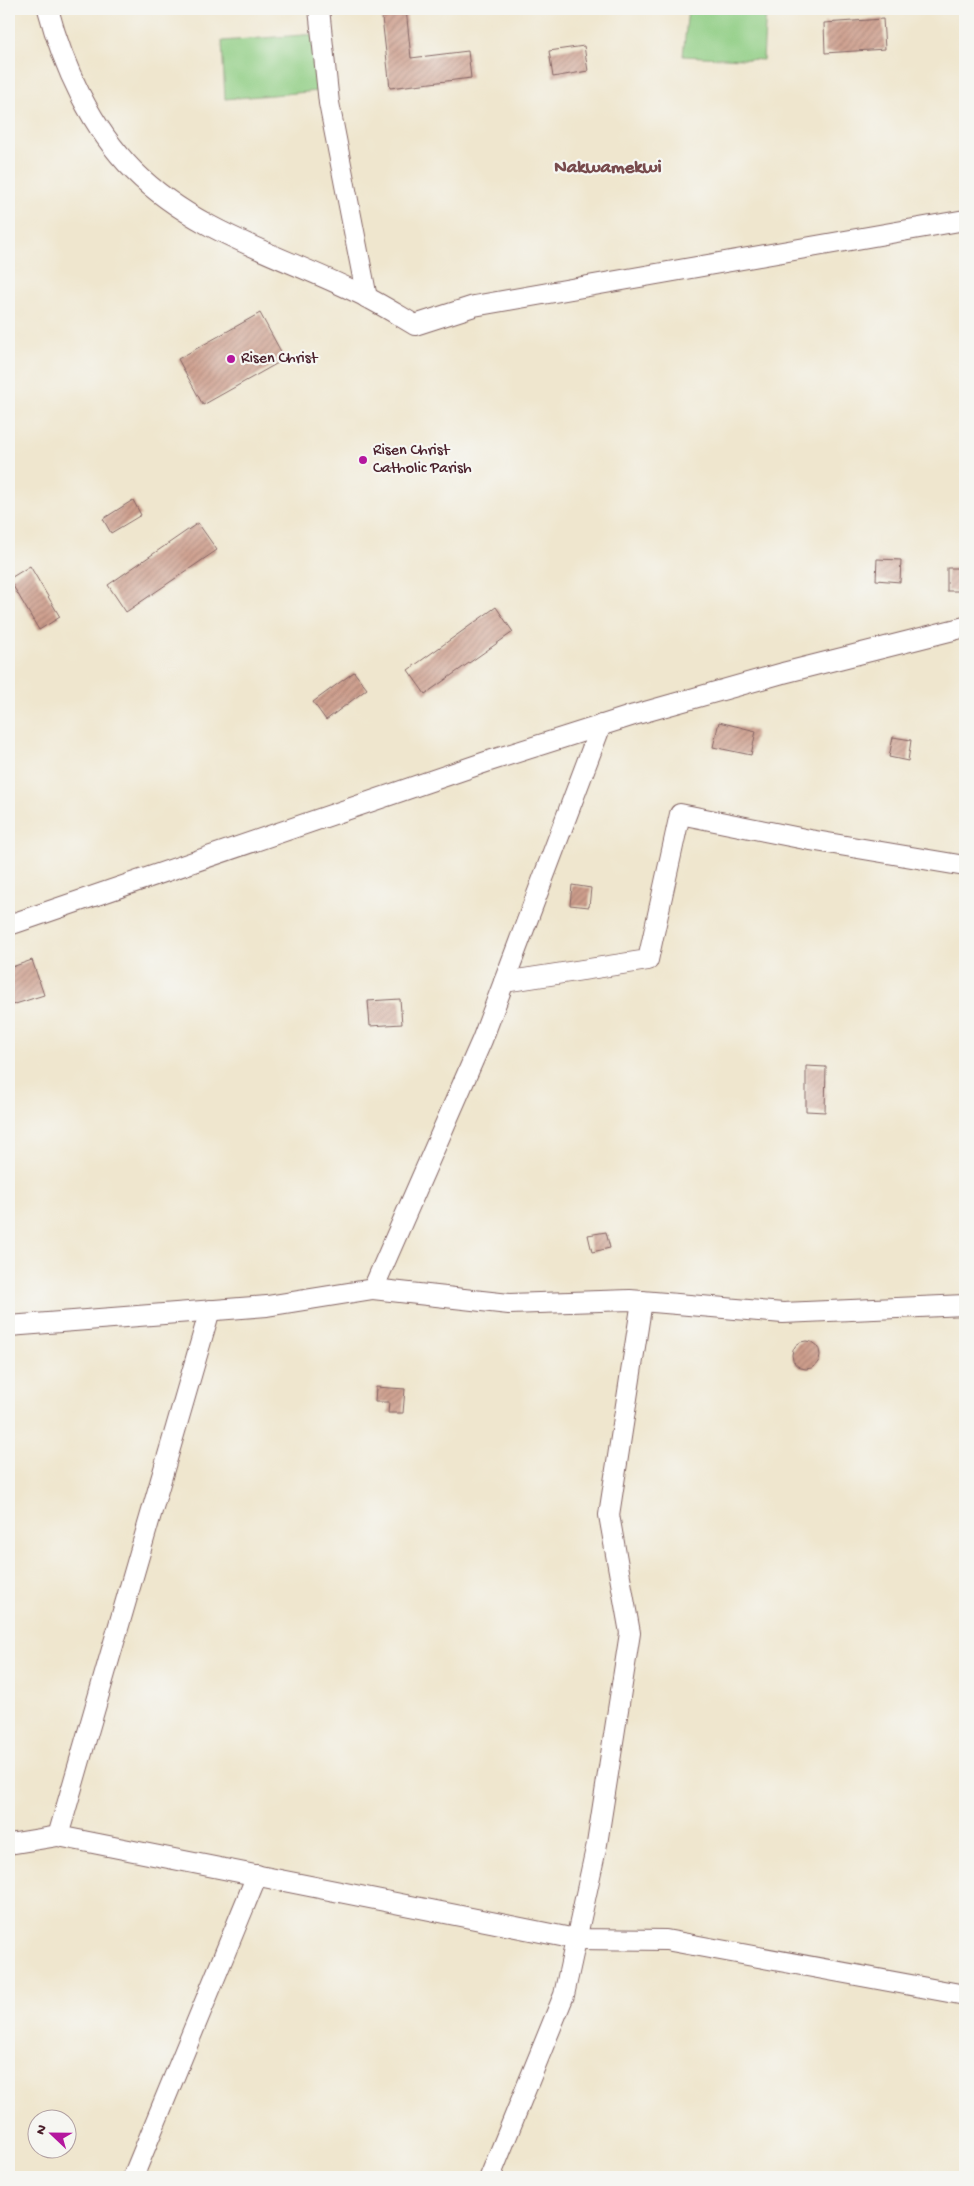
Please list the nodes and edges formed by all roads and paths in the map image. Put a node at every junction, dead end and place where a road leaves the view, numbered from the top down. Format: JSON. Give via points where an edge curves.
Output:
{"nodes":[{"id":1,"x":48,"y":9,"type":"edge"},
{"id":2,"x":319,"y":9,"type":"edge"},
{"id":3,"x":965,"y":220,"type":"edge"},
{"id":4,"x":367,"y":298,"type":"junction"},
{"id":5,"x":965,"y":628,"type":"edge"},
{"id":6,"x":601,"y":725,"type":"junction"},
{"id":7,"x":965,"y":866,"type":"edge"},
{"id":8,"x":9,"y":925,"type":"edge"},
{"id":9,"x":504,"y":982,"type":"junction"},
{"id":10,"x":373,"y":1289,"type":"junction"},
{"id":11,"x":642,"y":1301,"type":"junction"},
{"id":12,"x":965,"y":1304,"type":"edge"},
{"id":13,"x":210,"y":1310,"type":"junction"},
{"id":14,"x":9,"y":1326,"type":"edge"},
{"id":15,"x":58,"y":1836,"type":"junction"},
{"id":16,"x":9,"y":1844,"type":"edge"},
{"id":17,"x":257,"y":1875,"type":"junction"},
{"id":18,"x":576,"y":1939,"type":"junction"},
{"id":19,"x":965,"y":1995,"type":"edge"},
{"id":20,"x":133,"y":2177,"type":"edge"},
{"id":21,"x":490,"y":2177,"type":"edge"}],
"edges":[{"from":1,"to":4,"type":"street","via":[[69,76],[107,138],[134,171],[164,196],[215,228]]},
{"from":2,"to":4,"type":"street","via":[[329,103]]},
{"from":3,"to":4,"type":"street","via":[[474,306],[416,325]]},
{"from":5,"to":6,"type":"street","via":[[783,673]]},
{"from":6,"to":8,"type":"street"},
{"from":6,"to":9,"type":"street"},
{"from":7,"to":9,"type":"street","via":[[680,814],[648,960]]},
{"from":9,"to":10,"type":"street","via":[[482,1040]]},
{"from":10,"to":11,"type":"street","via":[[509,1304]]},
{"from":10,"to":13,"type":"street","via":[[267,1306]]},
{"from":11,"to":12,"type":"street","via":[[783,1313]]},
{"from":11,"to":18,"type":"street","via":[[609,1515],[630,1633],[597,1844]]},
{"from":13,"to":14,"type":"street"},
{"from":13,"to":15,"type":"street"},
{"from":15,"to":16,"type":"street"},
{"from":15,"to":17,"type":"street"},
{"from":17,"to":18,"type":"street"},
{"from":17,"to":20,"type":"street"},
{"from":18,"to":19,"type":"street","via":[[666,1940]]},
{"from":18,"to":21,"type":"street","via":[[564,1995]]}]}
